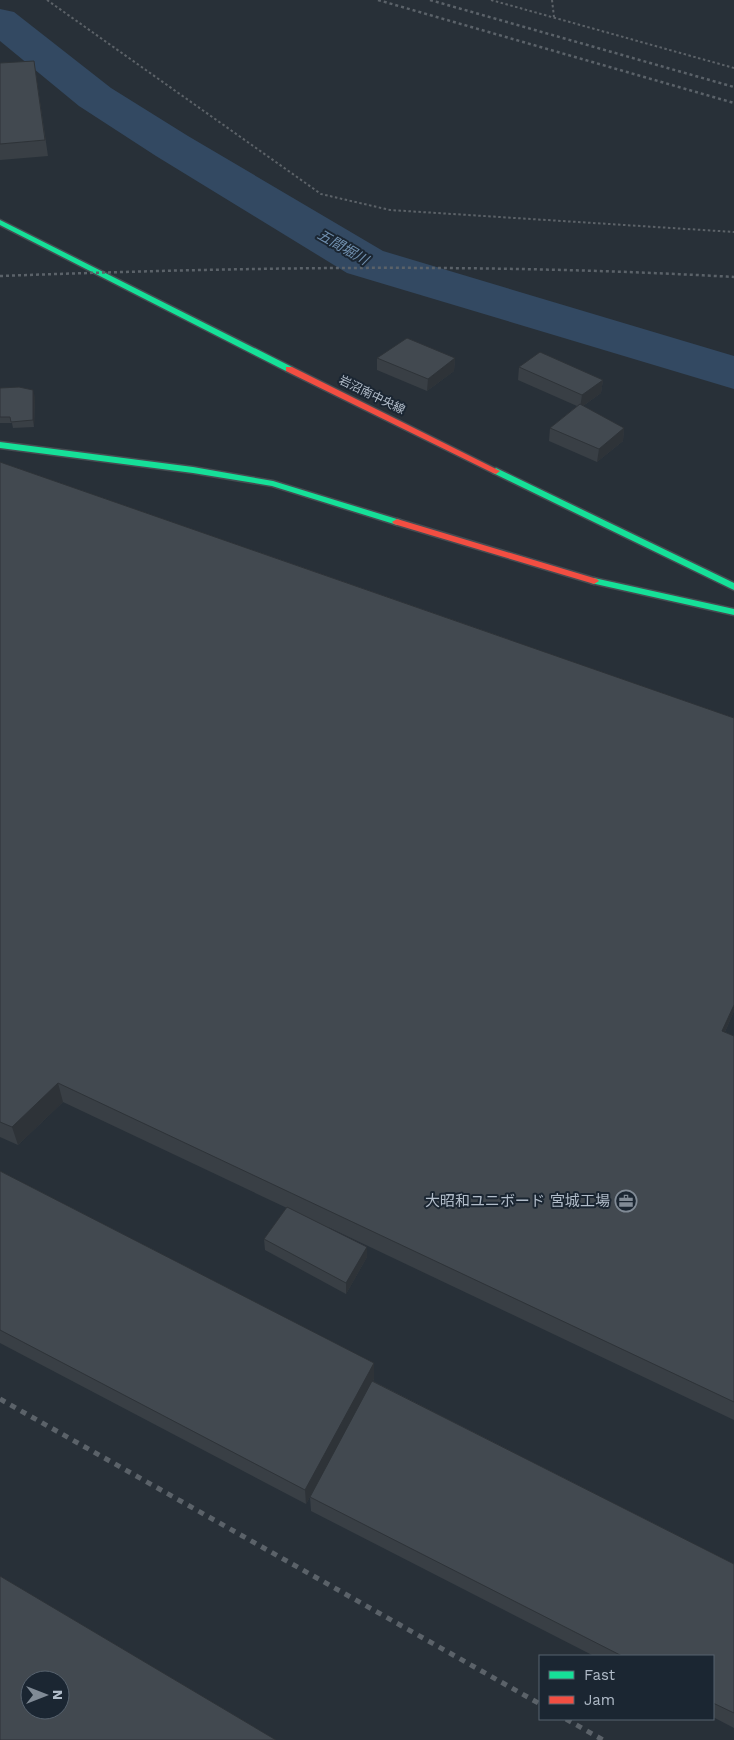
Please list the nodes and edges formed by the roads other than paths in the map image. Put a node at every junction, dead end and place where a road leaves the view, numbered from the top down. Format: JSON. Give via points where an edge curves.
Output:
{"nodes":[{"id":1,"x":0,"y":222,"type":"edge"},
{"id":2,"x":0,"y":445,"type":"edge"},
{"id":3,"x":734,"y":587,"type":"edge"},
{"id":4,"x":734,"y":612,"type":"edge"}],
"edges":[{"from":1,"to":3,"type":"street","name":"岩沼南中央線","via":[[308,379]]},
{"from":2,"to":4,"type":"street","via":[[193,470],[273,484],[588,580]]}]}
